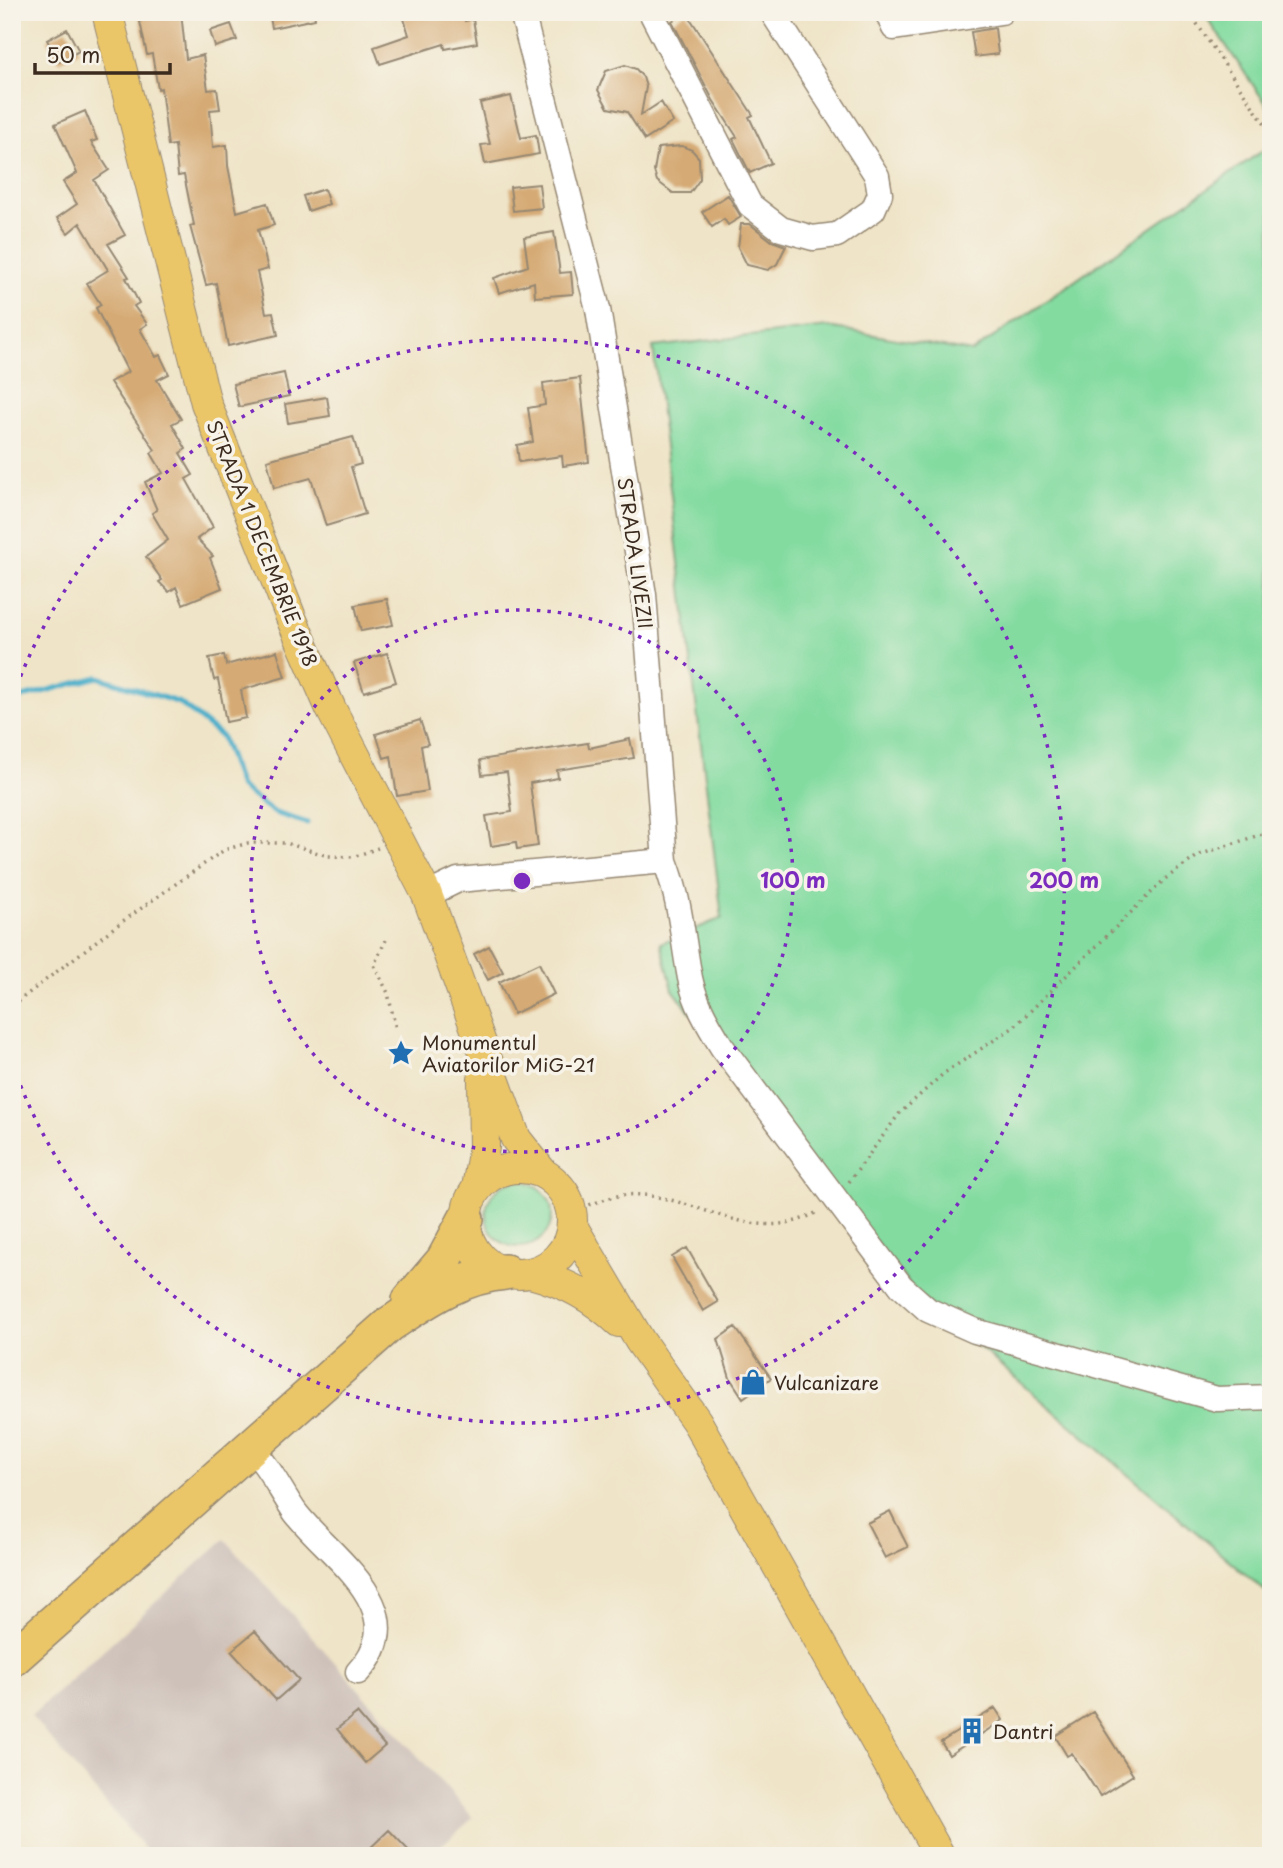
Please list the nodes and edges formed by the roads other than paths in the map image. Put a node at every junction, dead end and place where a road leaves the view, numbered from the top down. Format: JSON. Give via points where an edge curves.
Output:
{"nodes":[{"id":1,"x":107,"y":12,"type":"edge"},
{"id":2,"x":522,"y":12,"type":"edge"},
{"id":3,"x":772,"y":12,"type":"edge"},
{"id":4,"x":887,"y":12,"type":"edge"},
{"id":5,"x":1001,"y":12,"type":"edge"},
{"id":6,"x":652,"y":14,"type":"edge"},
{"id":7,"x":666,"y":861,"type":"junction"},
{"id":8,"x":426,"y":895,"type":"junction"},
{"id":9,"x":482,"y":1051,"type":"junction"},
{"id":10,"x":543,"y":1173,"type":"junction"},
{"id":11,"x":472,"y":1204,"type":"junction"},
{"id":12,"x":572,"y":1218,"type":"junction"},
{"id":13,"x":518,"y":1273,"type":"junction"},
{"id":14,"x":390,"y":1324,"type":"junction"},
{"id":15,"x":640,"y":1341,"type":"junction"},
{"id":16,"x":1271,"y":1397,"type":"edge"},
{"id":17,"x":271,"y":1428,"type":"junction"},
{"id":18,"x":263,"y":1462,"type":"junction"},
{"id":19,"x":12,"y":1636,"type":"edge"},
{"id":20,"x":12,"y":1659,"type":"edge"},
{"id":21,"x":358,"y":1672,"type":"dead end"},
{"id":22,"x":12,"y":1683,"type":"edge"},
{"id":23,"x":940,"y":1856,"type":"edge"}],
"edges":[{"from":1,"to":8,"type":"main road","name":"STRADA 1 DECEMBRIE 1918","via":[[206,403],[331,709]]},
{"from":2,"to":7,"type":"street","name":"STRADA LIVEZII","via":[[598,309],[644,595]]},
{"from":3,"to":6,"type":"street","via":[[877,176],[880,194],[873,211],[837,234],[813,238],[781,229],[750,205]]},
{"from":4,"to":5,"type":"street","via":[[894,27]]},
{"from":7,"to":8,"type":"street","via":[[458,880]]},
{"from":7,"to":16,"type":"street","name":"STRADA LIVEZII","via":[[678,893],[690,981],[704,1018],[901,1286],[928,1310],[975,1331],[1217,1399]]},
{"from":8,"to":9,"type":"main road","name":"STRADA 1 DECEMBRIE 1918"},
{"from":9,"to":10,"type":"main road","name":"STRADA 1 DECEMBRIE 1918","via":[[516,1139]]},
{"from":9,"to":11,"type":"main road","name":"STRADA 1 DECEMBRIE 1918","via":[[484,1147]]},
{"from":10,"to":11,"type":"main road","via":[[507,1169],[491,1176]]},
{"from":10,"to":12,"type":"main road","via":[[561,1189]]},
{"from":11,"to":13,"type":"main road","via":[[468,1237],[477,1252],[489,1265]]},
{"from":11,"to":14,"type":"highway","via":[[444,1261]]},
{"from":12,"to":13,"type":"main road","via":[[568,1242],[559,1256],[546,1267]]},
{"from":12,"to":15,"type":"main road"},
{"from":13,"to":14,"type":"highway","via":[[476,1276],[454,1284]]},
{"from":13,"to":15,"type":"main road","via":[[553,1279],[586,1295]]},
{"from":14,"to":17,"type":"highway"},
{"from":15,"to":23,"type":"main road","via":[[697,1422]]},
{"from":17,"to":18,"type":"highway"},
{"from":17,"to":19,"type":"highway","via":[[92,1566]]},
{"from":17,"to":20,"type":"highway"},
{"from":18,"to":21,"type":"street","via":[[296,1513],[364,1585],[372,1600],[377,1629],[370,1659]]},
{"from":18,"to":22,"type":"highway"}]}
